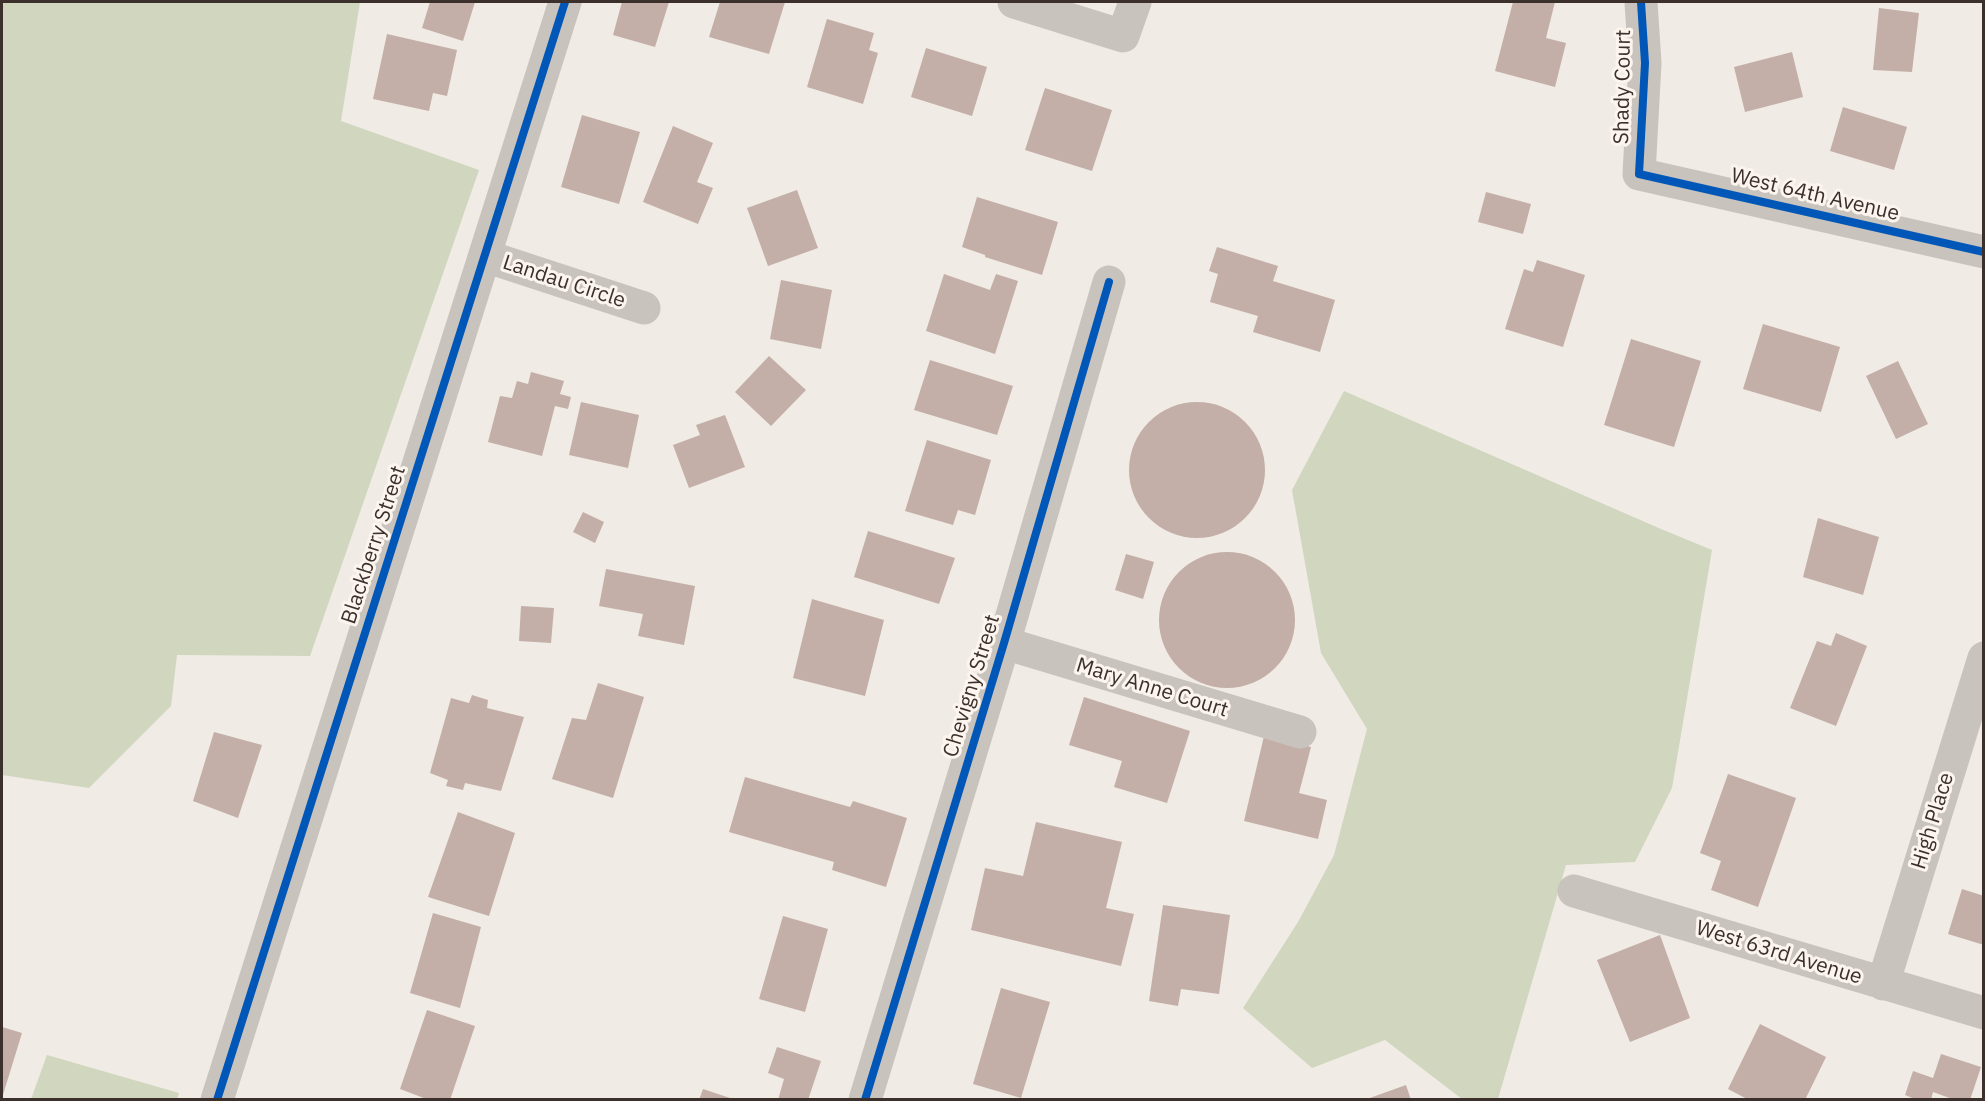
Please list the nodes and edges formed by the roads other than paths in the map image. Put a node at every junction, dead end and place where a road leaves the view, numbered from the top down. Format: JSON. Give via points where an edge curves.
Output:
{"nodes":[{"id":1,"x":566,"y":2,"type":"edge"},
{"id":2,"x":1014,"y":2,"type":"edge"},
{"id":3,"x":1135,"y":2,"type":"edge"},
{"id":4,"x":1641,"y":2,"type":"edge"},
{"id":5,"x":1639,"y":174,"type":"joint"},
{"id":6,"x":1983,"y":252,"type":"edge"},
{"id":7,"x":485,"y":256,"type":"junction"},
{"id":8,"x":1110,"y":282,"type":"dead end"},
{"id":9,"x":644,"y":308,"type":"dead end"},
{"id":10,"x":1004,"y":643,"type":"junction"},
{"id":11,"x":1983,"y":658,"type":"edge"},
{"id":12,"x":1300,"y":732,"type":"dead end"},
{"id":13,"x":1574,"y":891,"type":"dead end"},
{"id":14,"x":1883,"y":984,"type":"junction"},
{"id":15,"x":1983,"y":1013,"type":"edge"},
{"id":16,"x":217,"y":1100,"type":"edge"},
{"id":17,"x":864,"y":1100,"type":"edge"}],
"edges":[{"from":1,"to":7,"type":"street","name":"Blackberry Street"},
{"from":2,"to":3,"type":"street","via":[[1123,36]]},
{"from":4,"to":5,"type":"street","name":"Shady Court","via":[[1645,63]]},
{"from":5,"to":6,"type":"street","name":"West 64th Avenue"},
{"from":7,"to":9,"type":"street","name":"Landau Circle"},
{"from":7,"to":16,"type":"street","name":"Blackberry Street"},
{"from":8,"to":10,"type":"street","name":"Chevigny Street"},
{"from":10,"to":12,"type":"street","name":"Mary Anne Court"},
{"from":10,"to":17,"type":"street","name":"Chevigny Street"},
{"from":11,"to":14,"type":"street","name":"High Place"},
{"from":13,"to":14,"type":"street","name":"West 63rd Avenue"},
{"from":14,"to":15,"type":"street","name":"West 63rd Avenue"}]}
